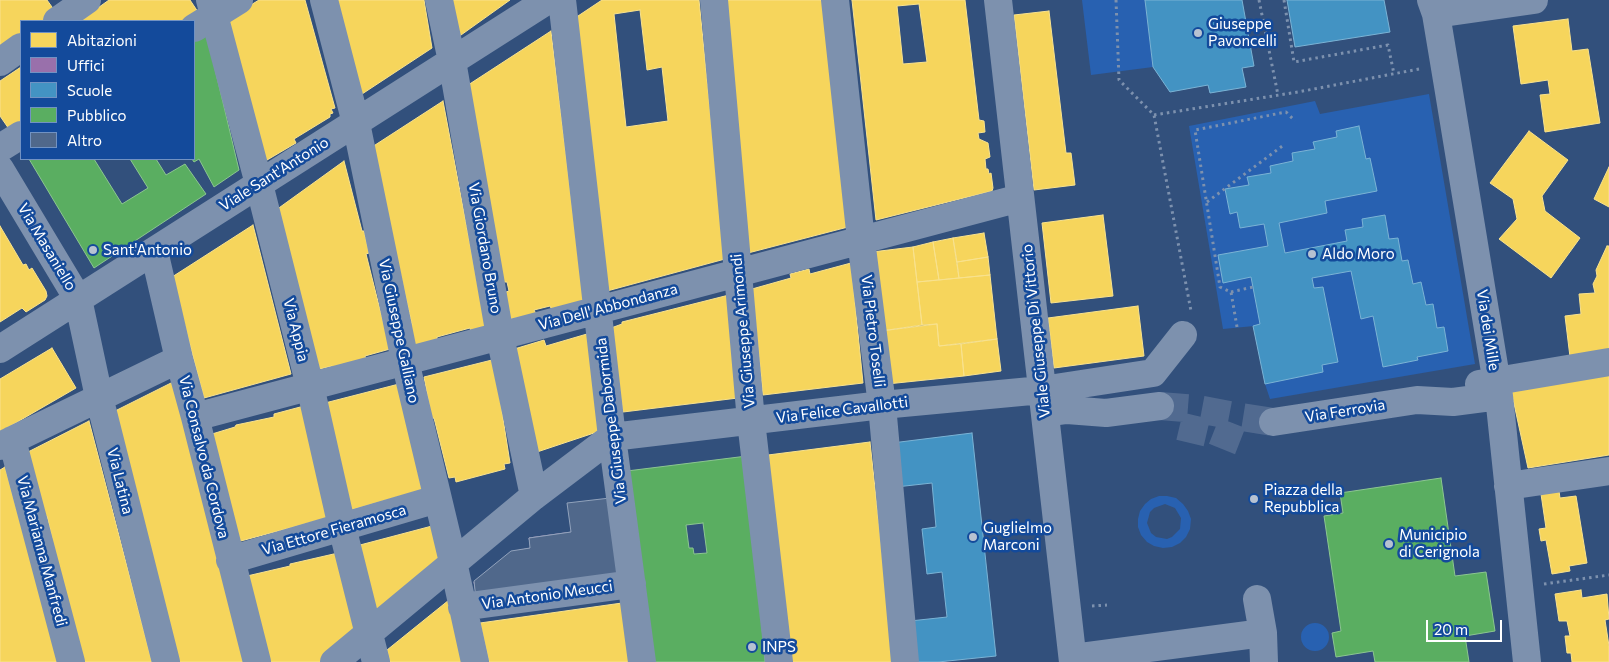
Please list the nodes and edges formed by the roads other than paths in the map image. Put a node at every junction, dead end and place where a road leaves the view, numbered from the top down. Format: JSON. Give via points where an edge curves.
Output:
{"nodes":[{"id":1,"x":239,"y":0,"type":"edge"},
{"id":2,"x":324,"y":0,"type":"edge"},
{"id":3,"x":439,"y":0,"type":"edge"},
{"id":4,"x":548,"y":0,"type":"edge"},
{"id":5,"x":562,"y":0,"type":"edge"},
{"id":6,"x":714,"y":0,"type":"edge"},
{"id":7,"x":835,"y":0,"type":"edge"},
{"id":8,"x":998,"y":0,"type":"edge"},
{"id":9,"x":1534,"y":0,"type":"edge"},
{"id":10,"x":1434,"y":7,"type":"edge"},
{"id":11,"x":206,"y":15,"type":"edge"},
{"id":12,"x":20,"y":48,"type":"edge"},
{"id":13,"x":0,"y":62,"type":"edge"},
{"id":14,"x":452,"y":62,"type":"junction"},
{"id":15,"x":356,"y":123,"type":"junction"},
{"id":16,"x":20,"y":136,"type":"edge"},
{"id":17,"x":0,"y":148,"type":"edge"},
{"id":18,"x":0,"y":170,"type":"edge"},
{"id":19,"x":259,"y":184,"type":"junction"},
{"id":20,"x":1020,"y":198,"type":"junction"},
{"id":21,"x":861,"y":240,"type":"junction"},
{"id":22,"x":154,"y":251,"type":"junction"},
{"id":23,"x":738,"y":272,"type":"junction"},
{"id":24,"x":78,"y":299,"type":"junction"},
{"id":25,"x":598,"y":310,"type":"junction"},
{"id":26,"x":1187,"y":325,"type":"road end"},
{"id":27,"x":500,"y":336,"type":"junction"},
{"id":28,"x":0,"y":349,"type":"edge"},
{"id":29,"x":179,"y":359,"type":"junction"},
{"id":30,"x":405,"y":361,"type":"junction"},
{"id":31,"x":1609,"y":362,"type":"edge"},
{"id":32,"x":310,"y":386,"type":"junction"},
{"id":33,"x":1498,"y":389,"type":"junction"},
{"id":34,"x":99,"y":397,"type":"junction"},
{"id":35,"x":882,"y":405,"type":"junction"},
{"id":36,"x":1160,"y":406,"type":"tunnel mouth"},
{"id":37,"x":1045,"y":410,"type":"junction"},
{"id":38,"x":195,"y":417,"type":"junction"},
{"id":39,"x":751,"y":421,"type":"junction"},
{"id":40,"x":1273,"y":422,"type":"tunnel mouth"},
{"id":41,"x":612,"y":437,"type":"junction"},
{"id":42,"x":6,"y":443,"type":"edge"},
{"id":43,"x":1609,"y":471,"type":"edge"},
{"id":44,"x":1508,"y":486,"type":"junction"},
{"id":45,"x":534,"y":496,"type":"junction"},
{"id":46,"x":438,"y":499,"type":"junction"},
{"id":47,"x":342,"y":527,"type":"junction"},
{"id":48,"x":230,"y":560,"type":"junction"},
{"id":49,"x":453,"y":562,"type":"junction"},
{"id":50,"x":632,"y":584,"type":"junction"},
{"id":51,"x":1257,"y":599,"type":"dead end"},
{"id":52,"x":462,"y":607,"type":"junction"},
{"id":53,"x":1263,"y":633,"type":"junction"},
{"id":54,"x":368,"y":634,"type":"junction"},
{"id":55,"x":1073,"y":660,"type":"edge"},
{"id":56,"x":71,"y":662,"type":"edge"},
{"id":57,"x":166,"y":662,"type":"edge"},
{"id":58,"x":257,"y":662,"type":"edge"},
{"id":59,"x":334,"y":662,"type":"edge"},
{"id":60,"x":376,"y":662,"type":"edge"},
{"id":61,"x":475,"y":662,"type":"edge"},
{"id":62,"x":642,"y":662,"type":"edge"},
{"id":63,"x":780,"y":662,"type":"edge"},
{"id":64,"x":905,"y":662,"type":"edge"},
{"id":65,"x":1264,"y":662,"type":"edge"},
{"id":66,"x":1527,"y":662,"type":"edge"}],
"edges":[{"from":1,"to":11,"type":"street"},
{"from":2,"to":15,"type":"street","name":"Via Giuseppe Galliano"},
{"from":3,"to":14,"type":"street","name":"Via Giordano Bruno"},
{"from":4,"to":14,"type":"street","name":"Viale Sant'Antonio"},
{"from":5,"to":25,"type":"street","name":"Via Giuseppe Dabormida"},
{"from":6,"to":23,"type":"street","name":"Via Giuseppe Arimondi"},
{"from":7,"to":21,"type":"street","name":"Via Pietro Toselli"},
{"from":8,"to":20,"type":"street","name":"Viale Giuseppe Di Vittorio"},
{"from":9,"to":10,"type":"street"},
{"from":10,"to":33,"type":"street","name":"Via dei Mille"},
{"from":11,"to":19,"type":"street","name":"Via Appia"},
{"from":12,"to":13,"type":"street"},
{"from":14,"to":15,"type":"street","name":"Viale Sant'Antonio"},
{"from":14,"to":27,"type":"street","name":"Via Giordano Bruno"},
{"from":15,"to":19,"type":"street","name":"Viale Sant'Antonio"},
{"from":15,"to":30,"type":"street","name":"Via Giuseppe Galliano"},
{"from":16,"to":17,"type":"street"},
{"from":18,"to":24,"type":"street","name":"Via Masaniello"},
{"from":19,"to":22,"type":"street","name":"Viale Sant'Antonio"},
{"from":19,"to":32,"type":"street","name":"Via Appia"},
{"from":20,"to":21,"type":"street","name":"Via Dell' Abbondanza"},
{"from":20,"to":37,"type":"street","name":"Viale Giuseppe Di Vittorio"},
{"from":21,"to":23,"type":"street","name":"Via Dell' Abbondanza"},
{"from":21,"to":35,"type":"street","name":"Via Pietro Toselli"},
{"from":22,"to":24,"type":"street","name":"Viale Sant'Antonio"},
{"from":22,"to":29,"type":"street","name":"Via Consalvo da Cordova"},
{"from":23,"to":25,"type":"street","name":"Via Dell' Abbondanza"},
{"from":23,"to":39,"type":"street","name":"Via Giuseppe Arimondi"},
{"from":24,"to":28,"type":"street","name":"Viale Sant'Antonio"},
{"from":24,"to":34,"type":"street","name":"Via Latina"},
{"from":25,"to":27,"type":"street","name":"Via Dell' Abbondanza"},
{"from":25,"to":41,"type":"street","name":"Via Giuseppe Dabormida"},
{"from":26,"to":37,"type":"street","via":[[1153,373]]},
{"from":27,"to":30,"type":"street","name":"Via Dell' Abbondanza"},
{"from":27,"to":45,"type":"street","name":"Via Giordano Bruno"},
{"from":29,"to":34,"type":"street"},
{"from":29,"to":38,"type":"street","name":"Via Consalvo da Cordova"},
{"from":30,"to":32,"type":"street","name":"Via Dell' Abbondanza"},
{"from":30,"to":46,"type":"street","name":"Via Giuseppe Galliano"},
{"from":31,"to":33,"type":"street","name":"Via Ferrovia"},
{"from":32,"to":38,"type":"street","name":"Via Dell' Abbondanza"},
{"from":32,"to":47,"type":"street","name":"Via Appia"},
{"from":33,"to":40,"type":"street","name":"Via Ferrovia","via":[[1452,402],[1417,400]]},
{"from":33,"to":44,"type":"street","name":"Via dei Mille"},
{"from":34,"to":42,"type":"street"},
{"from":34,"to":57,"type":"street","name":"Via Latina"},
{"from":35,"to":37,"type":"street","name":"Via Felice Cavallotti"},
{"from":35,"to":39,"type":"street","name":"Via Felice Cavallotti"},
{"from":35,"to":64,"type":"street","name":"Via Pietro Toselli"},
{"from":36,"to":37,"type":"street","via":[[1106,413]]},
{"from":37,"to":55,"type":"street","name":"Viale Giuseppe Di Vittorio","via":[[1088,607]]},
{"from":38,"to":48,"type":"street","name":"Via Consalvo da Cordova"},
{"from":39,"to":41,"type":"street","name":"Via Felice Cavallotti"},
{"from":39,"to":63,"type":"street","name":"Via Giuseppe Arimondi"},
{"from":41,"to":45,"type":"street"},
{"from":41,"to":50,"type":"street","name":"Via Giuseppe Dabormida"},
{"from":42,"to":56,"type":"street","name":"Via Marianna Manfredi"},
{"from":43,"to":44,"type":"street"},
{"from":44,"to":66,"type":"street","name":"Via dei Mille"},
{"from":45,"to":49,"type":"street"},
{"from":46,"to":47,"type":"street","name":"Via Ettore Fieramosca"},
{"from":46,"to":49,"type":"street","name":"Via Giuseppe Galliano"},
{"from":47,"to":48,"type":"street","name":"Via Ettore Fieramosca"},
{"from":47,"to":54,"type":"street","name":"Via Appia"},
{"from":48,"to":58,"type":"street","name":"Via Consalvo da Cordova"},
{"from":49,"to":52,"type":"street","name":"Via Giuseppe Galliano"},
{"from":49,"to":54,"type":"street"},
{"from":50,"to":52,"type":"street","name":"Via Antonio Meucci"},
{"from":50,"to":62,"type":"street","name":"Via Giuseppe Dabormida"},
{"from":51,"to":53,"type":"street"},
{"from":52,"to":61,"type":"street","name":"Via Giuseppe Galliano"},
{"from":53,"to":55,"type":"street"},
{"from":53,"to":65,"type":"street"},
{"from":54,"to":59,"type":"street"},
{"from":54,"to":60,"type":"street","name":"Via Appia"}]}
